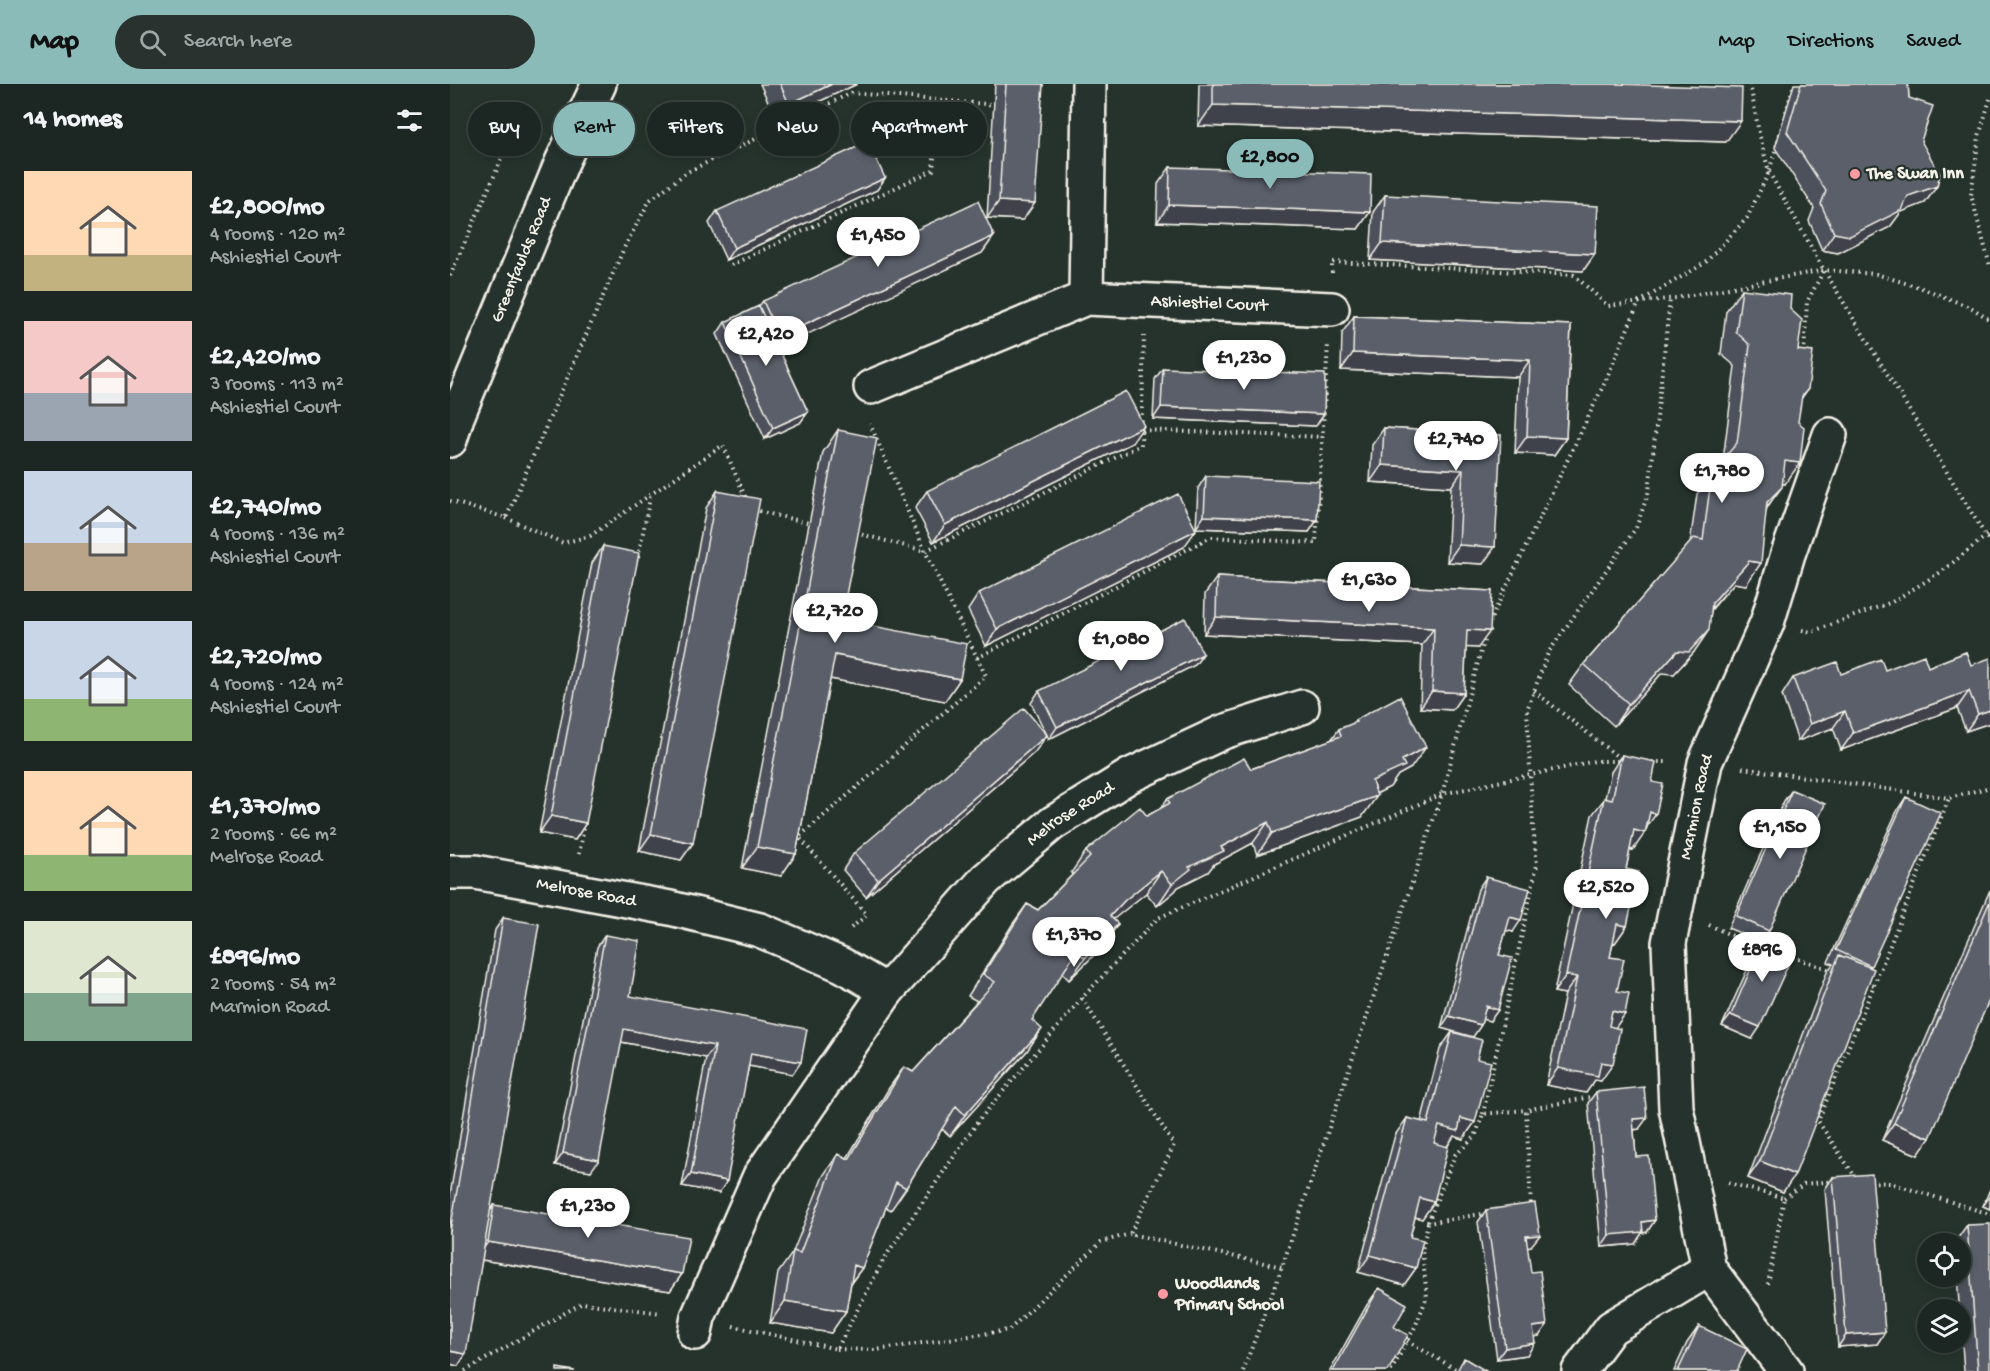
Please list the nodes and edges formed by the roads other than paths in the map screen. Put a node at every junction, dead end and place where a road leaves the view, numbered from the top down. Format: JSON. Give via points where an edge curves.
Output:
{"nodes":[{"id":1,"x":599,"y":84,"type":"edge"},
{"id":2,"x":1089,"y":84,"type":"edge"},
{"id":3,"x":1086,"y":298,"type":"junction"},
{"id":4,"x":1332,"y":309,"type":"road end"},
{"id":5,"x":871,"y":387,"type":"road end"},
{"id":6,"x":1830,"y":435,"type":"dead end"},
{"id":7,"x":450,"y":440,"type":"edge"},
{"id":8,"x":1302,"y":707,"type":"dead end"},
{"id":9,"x":450,"y":872,"type":"edge"},
{"id":10,"x":888,"y":991,"type":"junction"},
{"id":11,"x":1709,"y":1269,"type":"junction"},
{"id":12,"x":697,"y":1325,"type":"road end"},
{"id":13,"x":1579,"y":1371,"type":"edge"},
{"id":14,"x":1786,"y":1371,"type":"edge"}],
"edges":[{"from":1,"to":7,"type":"street","name":"Greenfaulds Road","via":[[562,162]]},
{"from":2,"to":3,"type":"street"},
{"from":3,"to":4,"type":"street","name":"Ashiestiel Court"},
{"from":3,"to":5,"type":"street","name":"Ashiestiel Court"},
{"from":6,"to":11,"type":"street","name":"Marmion Road","via":[[1767,623],[1705,763],[1669,943],[1676,1108]]},
{"from":8,"to":10,"type":"street","name":"Melrose Road","via":[[1213,736],[1129,776],[1053,823],[986,879]]},
{"from":9,"to":10,"type":"street","name":"Melrose Road","via":[[475,872],[670,908],[760,930],[842,965]]},
{"from":10,"to":12,"type":"street","name":"Melrose Road","via":[[760,1176]]},
{"from":11,"to":13,"type":"street","via":[[1611,1328]]},
{"from":11,"to":14,"type":"street","name":"Marmion Road"}]}
